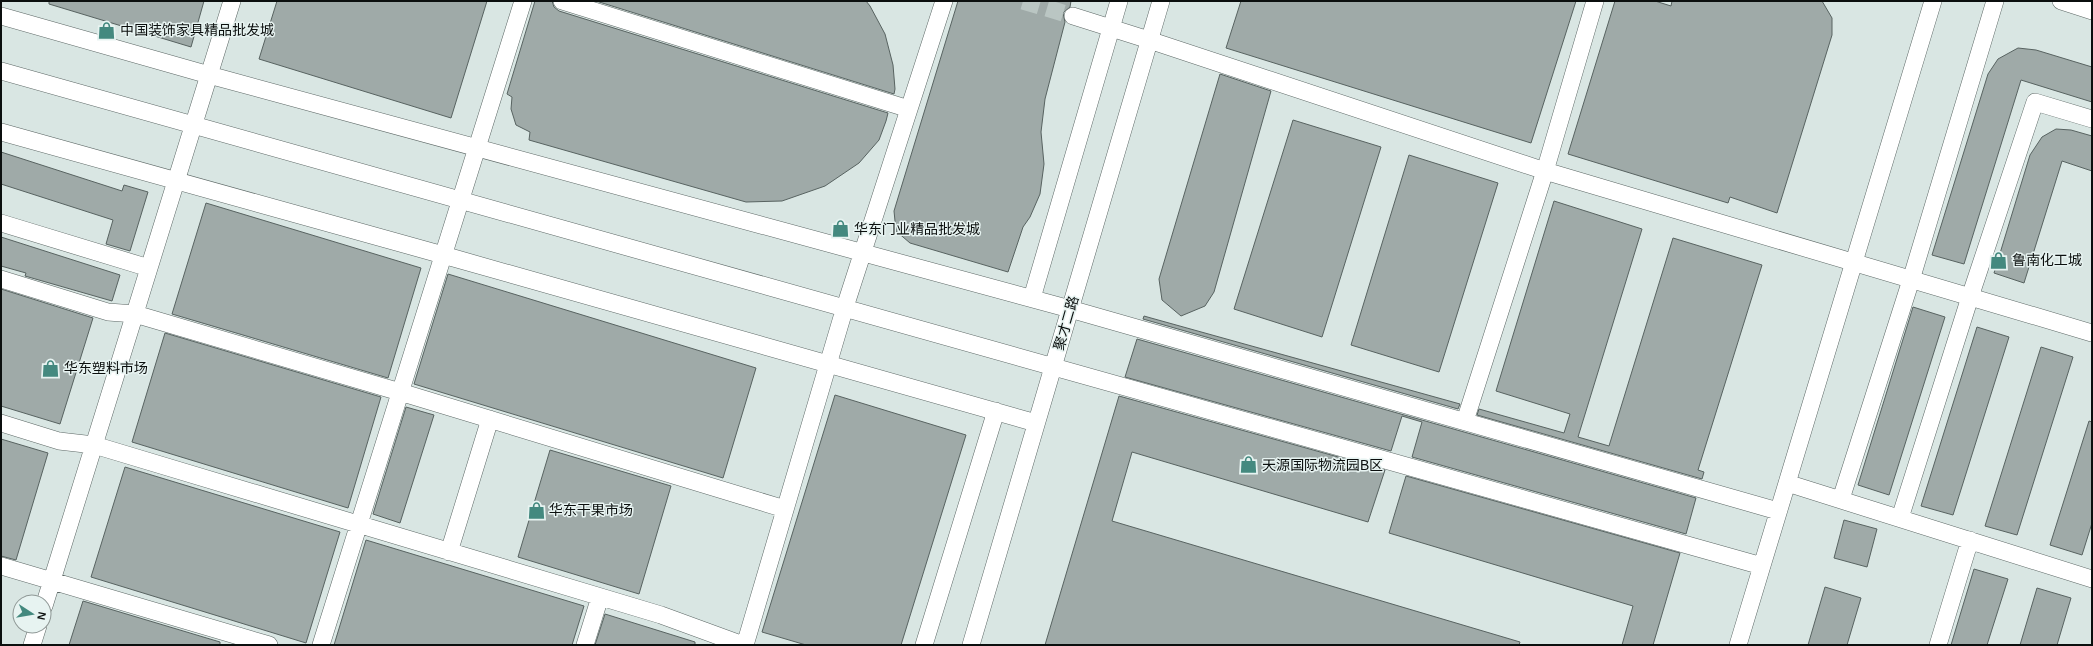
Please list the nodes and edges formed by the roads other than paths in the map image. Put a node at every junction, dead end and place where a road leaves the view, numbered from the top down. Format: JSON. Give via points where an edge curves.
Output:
{"nodes":[{"id":1,"x":232,"y":1,"type":"edge"},
{"id":2,"x":523,"y":1,"type":"edge"},
{"id":3,"x":562,"y":1,"type":"edge"},
{"id":4,"x":944,"y":1,"type":"edge"},
{"id":5,"x":1119,"y":1,"type":"edge"},
{"id":6,"x":1161,"y":1,"type":"edge"},
{"id":7,"x":1595,"y":1,"type":"edge"},
{"id":8,"x":1933,"y":1,"type":"edge"},
{"id":9,"x":1995,"y":1,"type":"edge"},
{"id":10,"x":2061,"y":1,"type":"edge"},
{"id":11,"x":2092,"y":11,"type":"edge"},
{"id":12,"x":1,"y":16,"type":"edge"},
{"id":13,"x":1073,"y":16,"type":"tunnel mouth"},
{"id":14,"x":1111,"y":28,"type":"junction"},
{"id":15,"x":1149,"y":40,"type":"junction"},
{"id":16,"x":1,"y":71,"type":"edge"},
{"id":17,"x":209,"y":75,"type":"junction"},
{"id":18,"x":909,"y":109,"type":"junction"},
{"id":19,"x":2092,"y":120,"type":"edge"},
{"id":20,"x":194,"y":124,"type":"junction"},
{"id":21,"x":1,"y":132,"type":"edge"},
{"id":22,"x":478,"y":148,"type":"junction"},
{"id":23,"x":1544,"y":171,"type":"junction"},
{"id":24,"x":176,"y":181,"type":"junction"},
{"id":25,"x":461,"y":199,"type":"junction"},
{"id":26,"x":1,"y":223,"type":"edge"},
{"id":27,"x":863,"y":252,"type":"junction"},
{"id":28,"x":443,"y":255,"type":"junction"},
{"id":29,"x":1854,"y":262,"type":"junction"},
{"id":30,"x":149,"y":268,"type":"junction"},
{"id":31,"x":1,"y":279,"type":"edge"},
{"id":32,"x":1911,"y":280,"type":"junction"},
{"id":33,"x":1970,"y":297,"type":"junction"},
{"id":34,"x":1032,"y":298,"type":"junction"},
{"id":35,"x":846,"y":307,"type":"junction"},
{"id":36,"x":1070,"y":309,"type":"junction"},
{"id":37,"x":135,"y":314,"type":"junction"},
{"id":38,"x":2092,"y":333,"type":"edge"},
{"id":39,"x":829,"y":363,"type":"junction"},
{"id":40,"x":1053,"y":366,"type":"junction"},
{"id":41,"x":400,"y":392,"type":"junction"},
{"id":42,"x":996,"y":411,"type":"junction"},
{"id":43,"x":490,"y":419,"type":"junction"},
{"id":44,"x":1465,"y":421,"type":"junction"},
{"id":45,"x":1,"y":423,"type":"edge"},
{"id":46,"x":1036,"y":423,"type":"junction"},
{"id":47,"x":94,"y":445,"type":"junction"},
{"id":48,"x":1787,"y":483,"type":"junction"},
{"id":49,"x":1841,"y":499,"type":"junction"},
{"id":50,"x":785,"y":509,"type":"junction"},
{"id":51,"x":1778,"y":511,"type":"junction"},
{"id":52,"x":1900,"y":518,"type":"junction"},
{"id":53,"x":358,"y":525,"type":"junction"},
{"id":54,"x":1970,"y":540,"type":"junction"},
{"id":55,"x":449,"y":552,"type":"junction"},
{"id":56,"x":1,"y":566,"type":"edge"},
{"id":57,"x":1762,"y":566,"type":"junction"},
{"id":58,"x":2092,"y":579,"type":"edge"},
{"id":59,"x":52,"y":581,"type":"junction"},
{"id":60,"x":48,"y":594,"type":"edge"},
{"id":61,"x":600,"y":597,"type":"junction"},
{"id":62,"x":35,"y":634,"type":"edge"},
{"id":63,"x":32,"y":645,"type":"edge"},
{"id":64,"x":269,"y":645,"type":"edge"},
{"id":65,"x":320,"y":645,"type":"edge"},
{"id":66,"x":585,"y":645,"type":"edge"},
{"id":67,"x":744,"y":645,"type":"edge"},
{"id":68,"x":924,"y":645,"type":"edge"},
{"id":69,"x":971,"y":645,"type":"edge"},
{"id":70,"x":1738,"y":645,"type":"edge"},
{"id":71,"x":1938,"y":645,"type":"edge"}],
"edges":[{"from":1,"to":17,"type":"street"},
{"from":2,"to":22,"type":"street"},
{"from":3,"to":18,"type":"street"},
{"from":4,"to":18,"type":"street"},
{"from":5,"to":14,"type":"street"},
{"from":6,"to":15,"type":"street","name":"聚才二路"},
{"from":7,"to":23,"type":"street"},
{"from":8,"to":29,"type":"street"},
{"from":9,"to":32,"type":"street"},
{"from":10,"to":11,"type":"street"},
{"from":12,"to":17,"type":"street"},
{"from":13,"to":14,"type":"street"},
{"from":14,"to":15,"type":"street"},
{"from":14,"to":34,"type":"street"},
{"from":15,"to":23,"type":"street"},
{"from":15,"to":36,"type":"street","name":"聚才二路"},
{"from":16,"to":20,"type":"street"},
{"from":17,"to":20,"type":"street"},
{"from":17,"to":22,"type":"street"},
{"from":18,"to":27,"type":"street"},
{"from":19,"to":33,"type":"street","via":[[2035,102]]},
{"from":20,"to":24,"type":"street"},
{"from":20,"to":25,"type":"street"},
{"from":21,"to":24,"type":"street"},
{"from":22,"to":25,"type":"street"},
{"from":22,"to":27,"type":"street"},
{"from":23,"to":29,"type":"street"},
{"from":23,"to":44,"type":"street"},
{"from":24,"to":28,"type":"street"},
{"from":24,"to":30,"type":"street"},
{"from":25,"to":28,"type":"street"},
{"from":25,"to":35,"type":"street"},
{"from":26,"to":30,"type":"street"},
{"from":27,"to":34,"type":"street"},
{"from":27,"to":35,"type":"street"},
{"from":28,"to":39,"type":"street"},
{"from":28,"to":41,"type":"street"},
{"from":29,"to":32,"type":"street"},
{"from":29,"to":48,"type":"street"},
{"from":30,"to":37,"type":"street"},
{"from":31,"to":37,"type":"street","via":[[108,312]]},
{"from":32,"to":33,"type":"street"},
{"from":32,"to":49,"type":"street"},
{"from":33,"to":38,"type":"street"},
{"from":33,"to":52,"type":"street"},
{"from":34,"to":36,"type":"street"},
{"from":35,"to":39,"type":"street"},
{"from":35,"to":40,"type":"street"},
{"from":36,"to":40,"type":"street","name":"聚才二路"},
{"from":36,"to":44,"type":"street"},
{"from":37,"to":41,"type":"street"},
{"from":37,"to":47,"type":"street"},
{"from":39,"to":42,"type":"street"},
{"from":39,"to":50,"type":"street"},
{"from":40,"to":46,"type":"street","name":"聚才二路"},
{"from":40,"to":57,"type":"street"},
{"from":41,"to":43,"type":"street"},
{"from":41,"to":53,"type":"street"},
{"from":42,"to":46,"type":"street"},
{"from":42,"to":68,"type":"street"},
{"from":43,"to":50,"type":"street"},
{"from":43,"to":55,"type":"street"},
{"from":44,"to":51,"type":"street"},
{"from":45,"to":47,"type":"street","via":[[59,441]]},
{"from":46,"to":69,"type":"street","name":"聚才二路"},
{"from":47,"to":53,"type":"street"},
{"from":47,"to":59,"type":"street"},
{"from":48,"to":49,"type":"street"},
{"from":48,"to":51,"type":"street"},
{"from":49,"to":52,"type":"street"},
{"from":50,"to":67,"type":"street"},
{"from":51,"to":57,"type":"street"},
{"from":52,"to":54,"type":"street"},
{"from":53,"to":55,"type":"street"},
{"from":53,"to":65,"type":"street"},
{"from":54,"to":58,"type":"street"},
{"from":54,"to":71,"type":"street"},
{"from":55,"to":61,"type":"street"},
{"from":56,"to":59,"type":"street"},
{"from":57,"to":70,"type":"street"},
{"from":59,"to":60,"type":"street"},
{"from":59,"to":64,"type":"street"},
{"from":61,"to":66,"type":"street"},
{"from":61,"to":67,"type":"street","via":[[661,615]]},
{"from":62,"to":63,"type":"street"}]}
